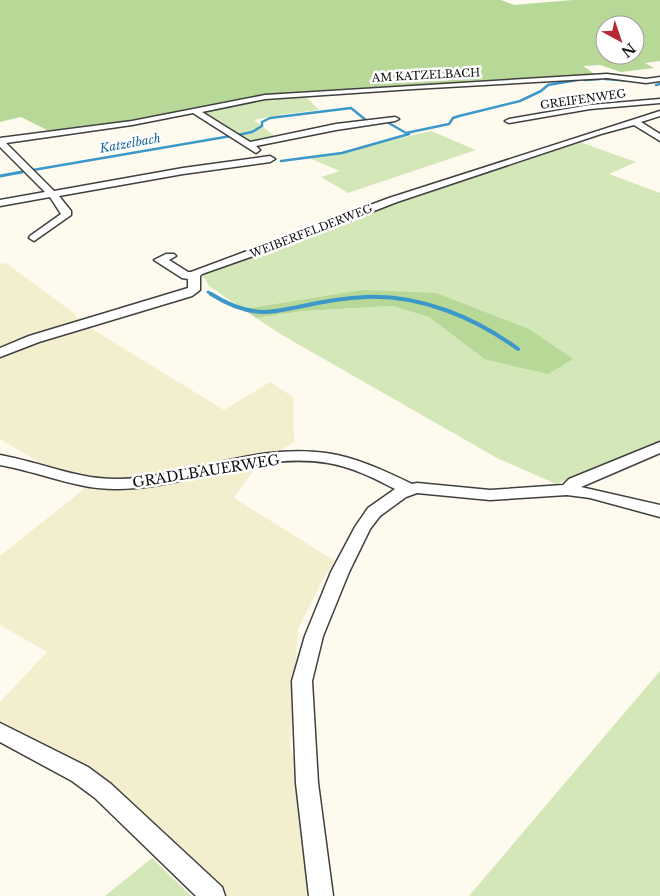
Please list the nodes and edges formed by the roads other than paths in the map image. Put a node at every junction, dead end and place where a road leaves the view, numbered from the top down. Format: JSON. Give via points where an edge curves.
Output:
{"nodes":[{"id":1,"x":660,"y":78,"type":"edge"},
{"id":2,"x":646,"y":81,"type":"junction"},
{"id":3,"x":658,"y":89,"type":"dead end"},
{"id":4,"x":660,"y":101,"type":"edge"},
{"id":5,"x":195,"y":111,"type":"junction"},
{"id":6,"x":660,"y":113,"type":"edge"},
{"id":7,"x":395,"y":119,"type":"dead end"},
{"id":8,"x":510,"y":121,"type":"dead end"},
{"id":9,"x":636,"y":122,"type":"junction"},
{"id":10,"x":660,"y":138,"type":"edge"},
{"id":11,"x":0,"y":141,"type":"edge"},
{"id":12,"x":248,"y":145,"type":"junction"},
{"id":13,"x":52,"y":194,"type":"junction"},
{"id":14,"x":0,"y":203,"type":"edge"},
{"id":15,"x":34,"y":238,"type":"dead end"},
{"id":16,"x":170,"y":256,"type":"dead end"},
{"id":17,"x":194,"y":275,"type":"junction"},
{"id":18,"x":0,"y":353,"type":"edge"},
{"id":19,"x":660,"y":447,"type":"edge"},
{"id":20,"x":0,"y":460,"type":"edge"},
{"id":21,"x":408,"y":489,"type":"junction"},
{"id":22,"x":567,"y":490,"type":"junction"},
{"id":23,"x":660,"y":511,"type":"edge"},
{"id":24,"x":0,"y":732,"type":"edge"},
{"id":25,"x":213,"y":896,"type":"edge"},
{"id":26,"x":321,"y":896,"type":"edge"}],
"edges":[{"from":1,"to":2,"type":"street","name":"AM KATZELBACH"},
{"from":2,"to":3,"type":"street"},
{"from":2,"to":5,"type":"street","name":"AM KATZELBACH","via":[[600,76],[413,87],[265,97]]},
{"from":4,"to":8,"type":"street","name":"GREIFENWEG","via":[[590,107]]},
{"from":5,"to":11,"type":"street","name":"AM KATZELBACH"},
{"from":5,"to":12,"type":"street"},
{"from":6,"to":9,"type":"street"},
{"from":7,"to":12,"type":"street"},
{"from":9,"to":10,"type":"street"},
{"from":9,"to":17,"type":"street","name":"WEIBERFELDERWEG","via":[[393,200]]},
{"from":11,"to":13,"type":"street","name":"AM KATZELBACH"},
{"from":12,"to":13,"type":"street","via":[[270,159]]},
{"from":13,"to":14,"type":"street"},
{"from":13,"to":15,"type":"street","name":"AM KATZELBACH","via":[[66,215]]},
{"from":16,"to":17,"type":"street","via":[[160,260],[186,276]]},
{"from":17,"to":18,"type":"street","via":[[194,290],[188,293],[76,325]]},
{"from":19,"to":22,"type":"street","via":[[575,483]]},
{"from":20,"to":21,"type":"street","name":"GRADLBAUERWEG","via":[[102,484],[142,482],[267,459],[325,458],[369,470]]},
{"from":21,"to":22,"type":"street","via":[[429,488],[490,495]]},
{"from":21,"to":26,"type":"street","via":[[374,512],[363,527],[340,572],[307,658],[302,681],[306,783]]},
{"from":22,"to":23,"type":"street"},
{"from":24,"to":25,"type":"street","via":[[80,774],[103,791]]}]}
